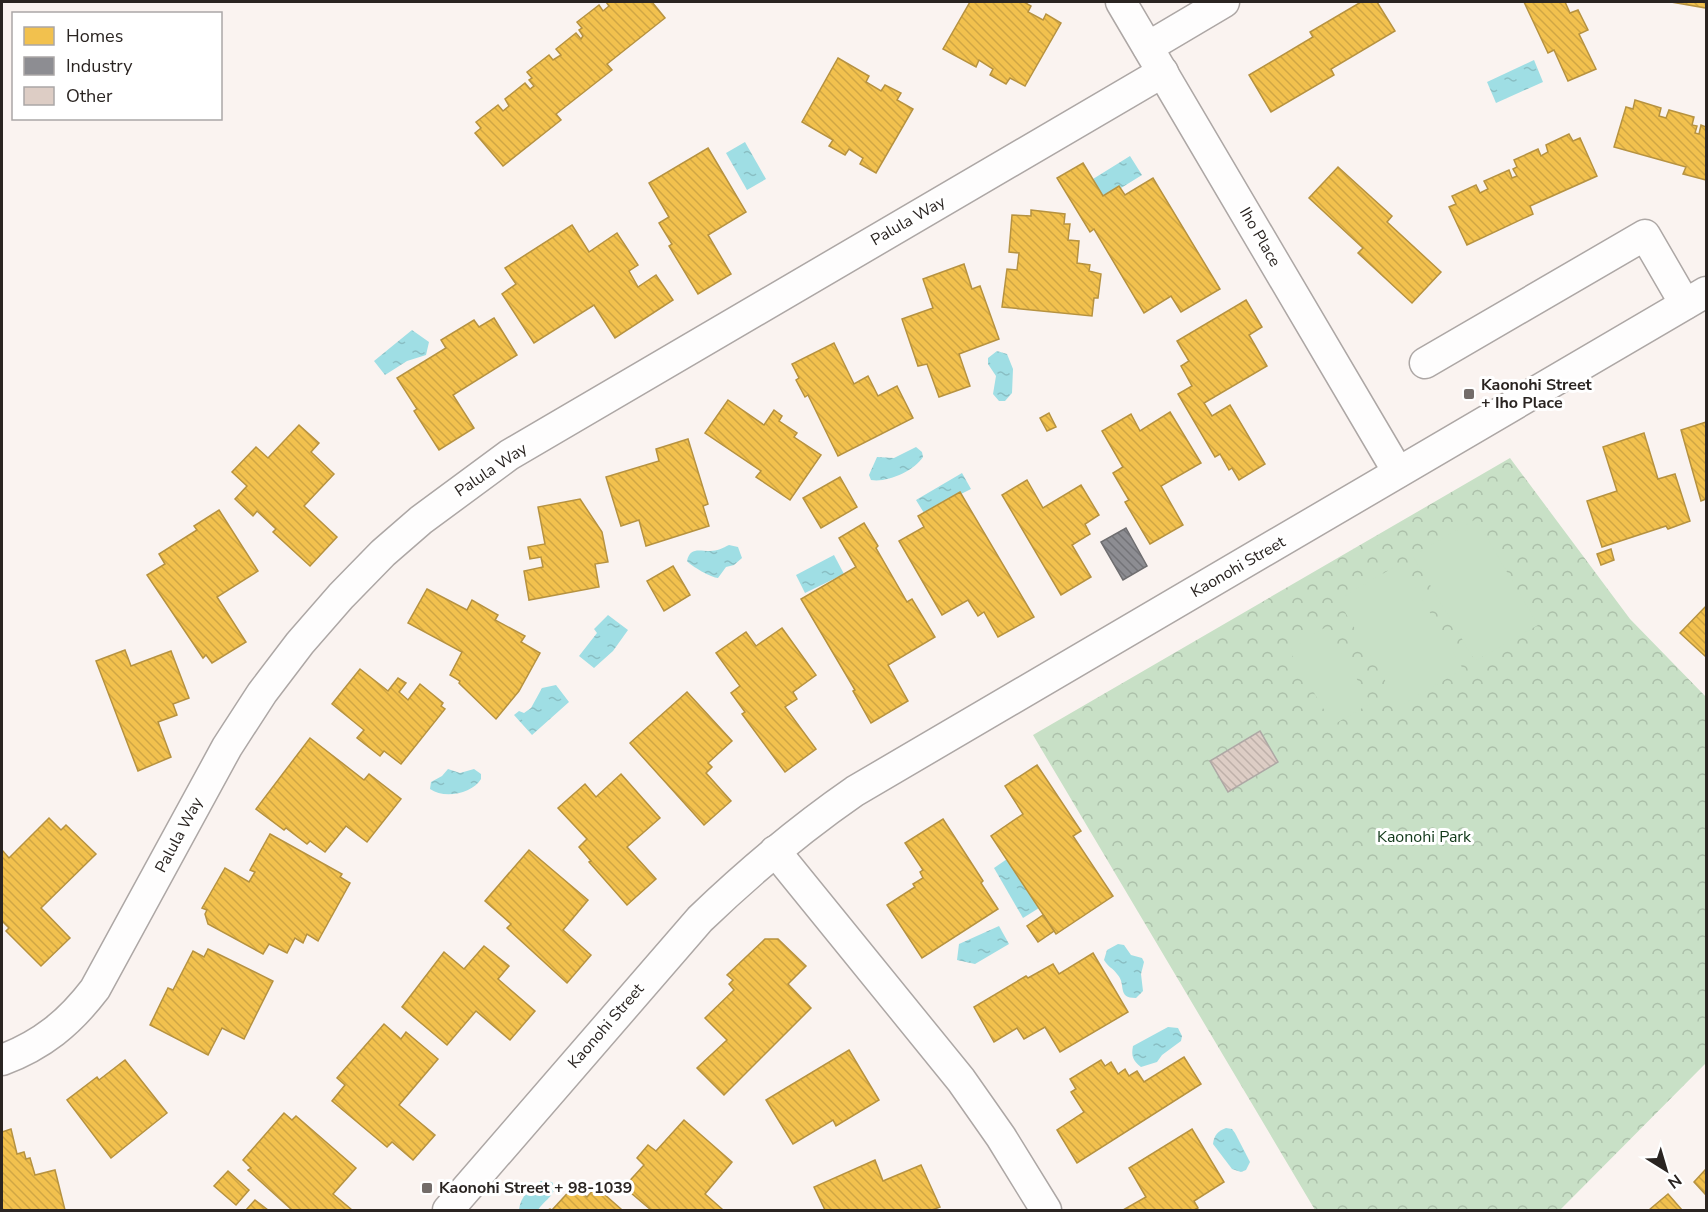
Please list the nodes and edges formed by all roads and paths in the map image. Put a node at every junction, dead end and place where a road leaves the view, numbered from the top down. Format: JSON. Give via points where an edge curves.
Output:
{"nodes":[{"id":1,"x":1121,"y":2,"type":"edge"},
{"id":2,"x":1224,"y":2,"type":"edge"},
{"id":3,"x":1155,"y":59,"type":"junction"},
{"id":4,"x":1696,"y":298,"type":"edge"},
{"id":5,"x":1425,"y":363,"type":"dead end"},
{"id":6,"x":1398,"y":472,"type":"junction"},
{"id":7,"x":775,"y":851,"type":"junction"},
{"id":8,"x":2,"y":1060,"type":"edge"},
{"id":9,"x":447,"y":1210,"type":"edge"},
{"id":10,"x":1046,"y":1210,"type":"edge"}],
"edges":[{"from":1,"to":3,"type":"street","name":"Iho Place"},
{"from":2,"to":3,"type":"street","name":"Palula Way"},
{"from":3,"to":6,"type":"street","name":"Iho Place"},
{"from":3,"to":8,"type":"street","name":"Palula Way","via":[[509,455],[421,520],[340,596],[262,693],[227,747],[95,989],[58,1029]]},
{"from":4,"to":5,"type":"street","via":[[1645,235]]},
{"from":4,"to":6,"type":"street","name":"Kaonohi Street"},
{"from":6,"to":7,"type":"street","name":"Kaonohi Street","via":[[855,791]]},
{"from":7,"to":9,"type":"street","name":"Kaonohi Street","via":[[700,919]]},
{"from":7,"to":10,"type":"street","via":[[961,1080]]}]}
